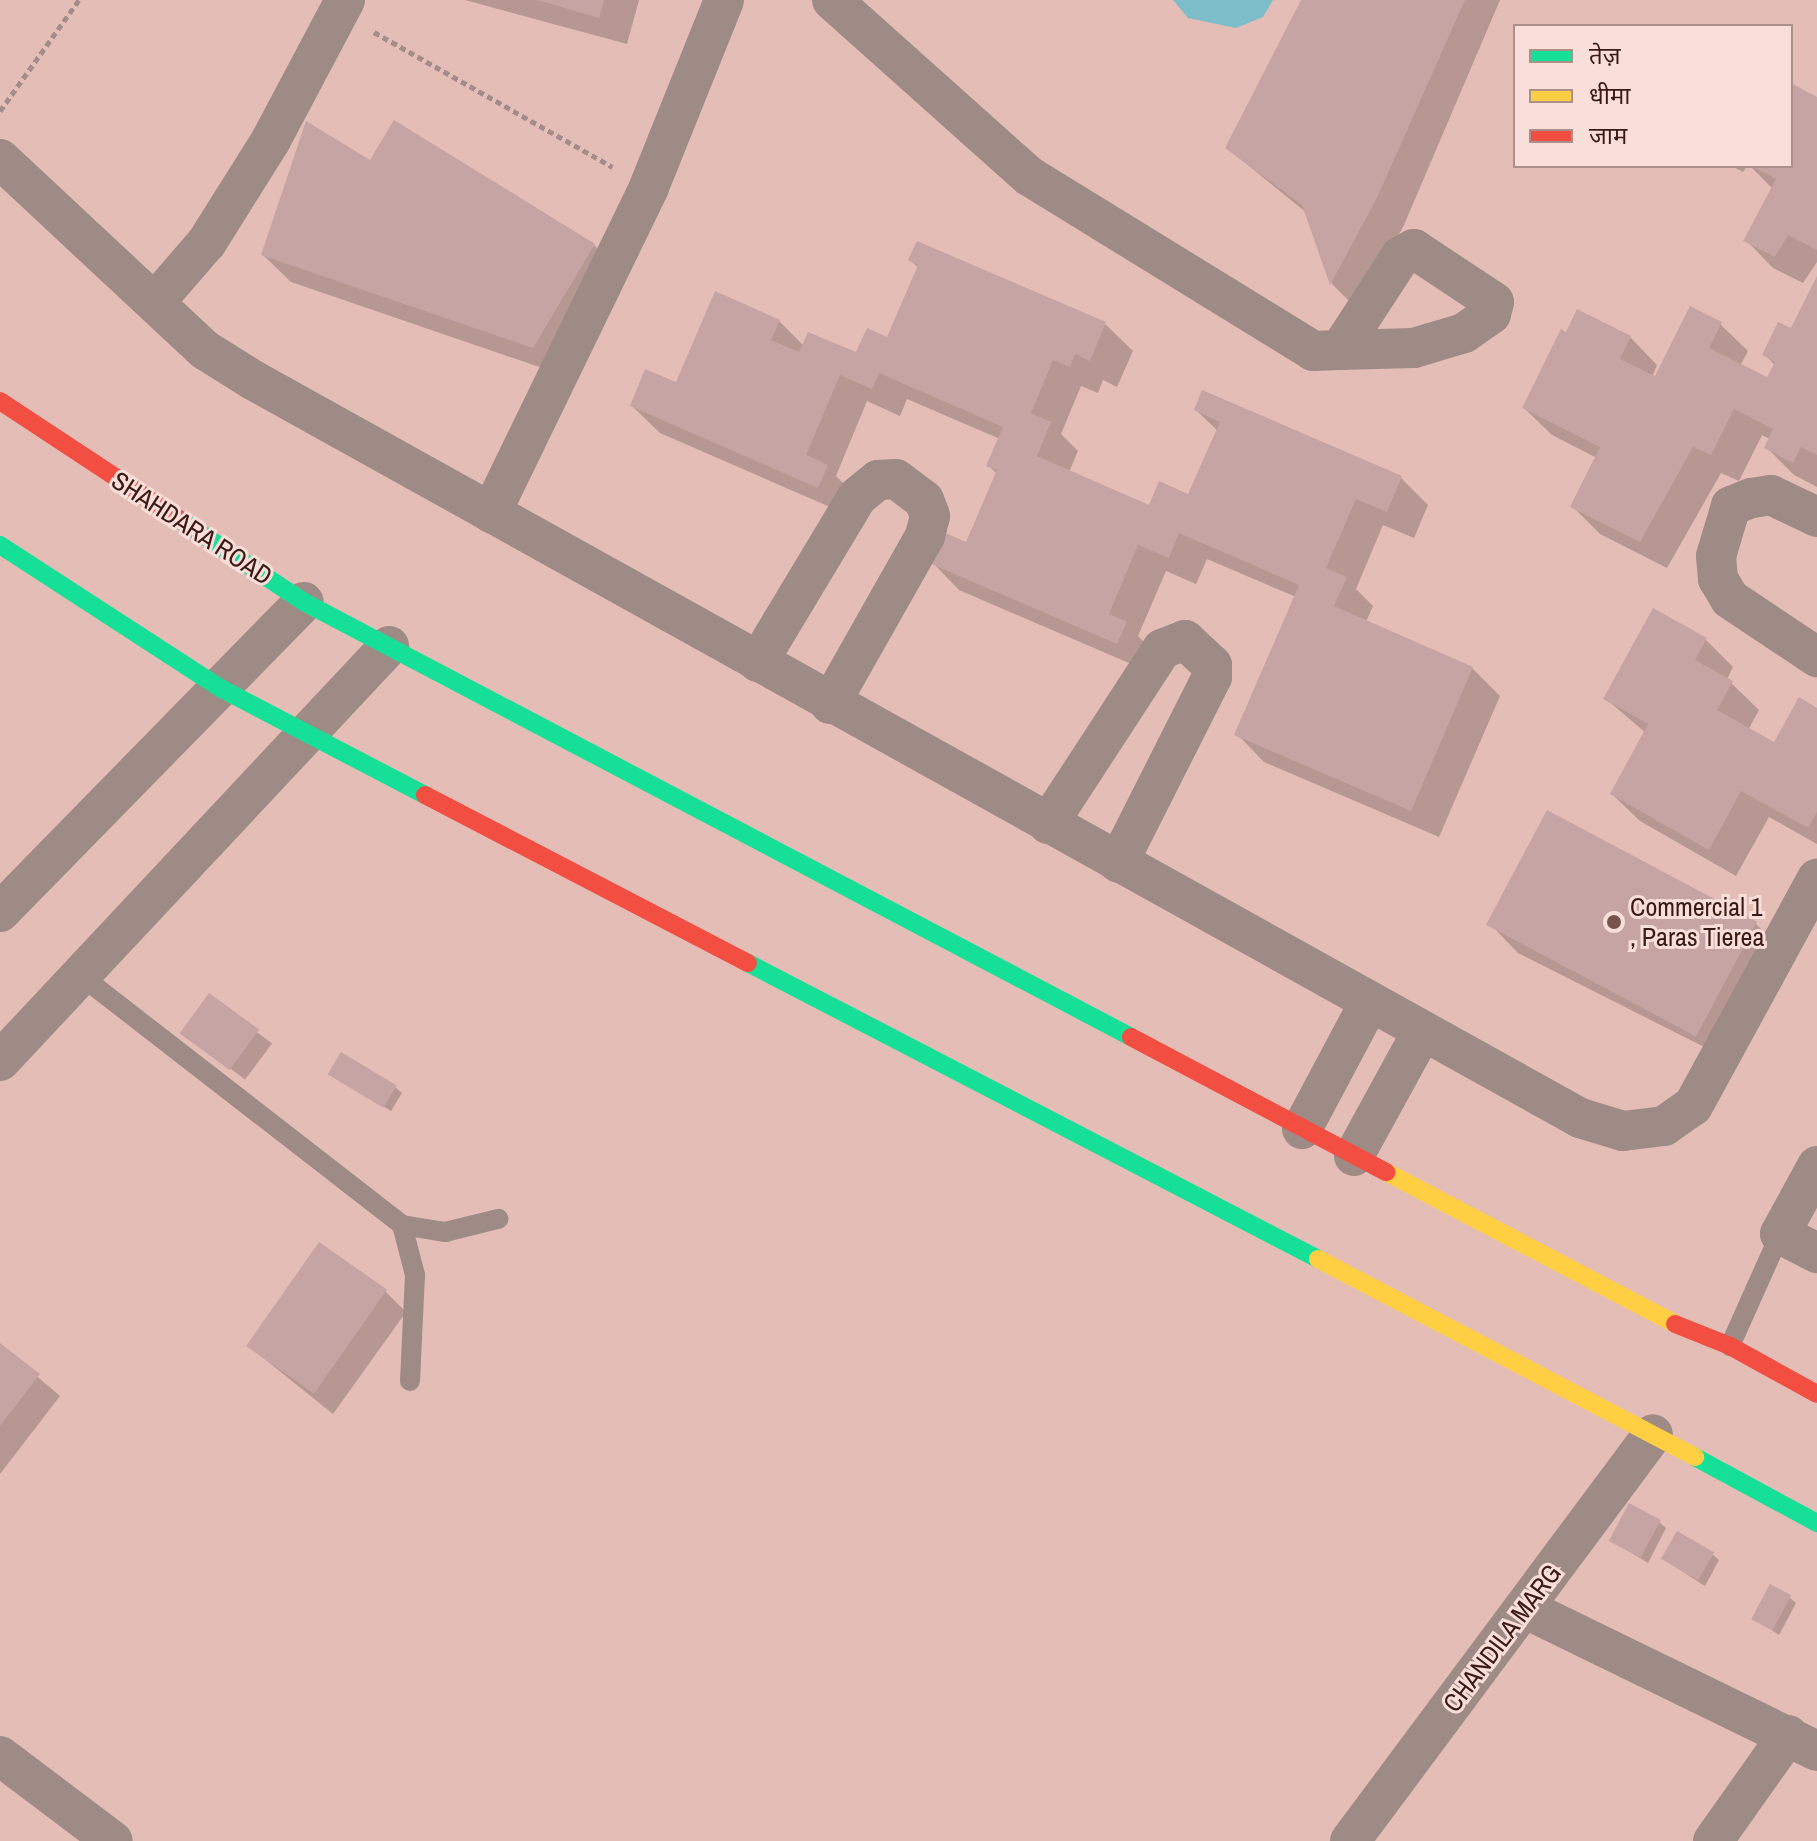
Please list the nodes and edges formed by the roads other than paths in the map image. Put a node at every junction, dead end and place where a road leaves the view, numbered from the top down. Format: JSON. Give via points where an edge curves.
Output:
{"nodes":[{"id":1,"x":724,"y":0,"type":"edge"},
{"id":2,"x":832,"y":0,"type":"edge"},
{"id":3,"x":341,"y":6,"type":"edge"},
{"id":4,"x":0,"y":159,"type":"edge"},
{"id":5,"x":156,"y":301,"type":"junction"},
{"id":6,"x":1340,"y":350,"type":"dead end"},
{"id":7,"x":0,"y":401,"type":"edge"},
{"id":8,"x":491,"y":513,"type":"junction"},
{"id":9,"x":1817,"y":517,"type":"edge"},
{"id":10,"x":0,"y":545,"type":"edge"},
{"id":11,"x":304,"y":602,"type":"junction"},
{"id":12,"x":389,"y":646,"type":"junction"},
{"id":13,"x":1817,"y":657,"type":"edge"},
{"id":14,"x":758,"y":662,"type":"junction"},
{"id":15,"x":222,"y":689,"type":"junction"},
{"id":16,"x":830,"y":704,"type":"junction"},
{"id":17,"x":309,"y":732,"type":"junction"},
{"id":18,"x":1048,"y":824,"type":"junction"},
{"id":19,"x":1118,"y":863,"type":"junction"},
{"id":20,"x":1817,"y":879,"type":"edge"},
{"id":21,"x":0,"y":912,"type":"edge"},
{"id":22,"x":80,"y":975,"type":"junction"},
{"id":23,"x":1369,"y":1003,"type":"junction"},
{"id":24,"x":1422,"y":1032,"type":"junction"},
{"id":25,"x":0,"y":1061,"type":"edge"},
{"id":26,"x":1302,"y":1129,"type":"junction"},
{"id":27,"x":1354,"y":1156,"type":"junction"},
{"id":28,"x":1817,"y":1166,"type":"edge"},
{"id":29,"x":498,"y":1219,"type":"dead end"},
{"id":30,"x":402,"y":1225,"type":"junction"},
{"id":31,"x":1780,"y":1234,"type":"junction"},
{"id":32,"x":1817,"y":1253,"type":"edge"},
{"id":33,"x":1730,"y":1346,"type":"junction"},
{"id":34,"x":410,"y":1381,"type":"dead end"},
{"id":35,"x":1817,"y":1394,"type":"edge"},
{"id":36,"x":1653,"y":1434,"type":"junction"},
{"id":37,"x":1817,"y":1523,"type":"edge"},
{"id":38,"x":1524,"y":1608,"type":"junction"},
{"id":39,"x":1802,"y":1743,"type":"edge"},
{"id":40,"x":0,"y":1756,"type":"edge"},
{"id":41,"x":113,"y":1841,"type":"edge"},
{"id":42,"x":1350,"y":1841,"type":"edge"},
{"id":43,"x":1713,"y":1841,"type":"edge"}],
"edges":[{"from":1,"to":8,"type":"street","via":[[649,187]]},
{"from":2,"to":6,"type":"street","via":[[1029,176],[1313,351]]},
{"from":3,"to":5,"type":"street","via":[[207,242]]},
{"from":4,"to":5,"type":"street"},
{"from":5,"to":8,"type":"street","via":[[205,350]]},
{"from":7,"to":11,"type":"street","name":"SHAHDARA ROAD"},
{"from":8,"to":14,"type":"street"},
{"from":9,"to":13,"type":"street","via":[[1771,495],[1751,498],[1731,506],[1716,556],[1718,579],[1730,599]]},
{"from":10,"to":15,"type":"street"},
{"from":11,"to":12,"type":"street","name":"SHAHDARA ROAD"},
{"from":11,"to":15,"type":"street"},
{"from":12,"to":17,"type":"street"},
{"from":12,"to":26,"type":"street","name":"SHAHDARA ROAD"},
{"from":14,"to":16,"type":"street"},
{"from":14,"to":16,"type":"street","via":[[857,497],[878,480],[896,479],[924,500],[930,516],[925,536]]},
{"from":15,"to":17,"type":"street"},
{"from":15,"to":21,"type":"street"},
{"from":16,"to":18,"type":"street"},
{"from":17,"to":22,"type":"street"},
{"from":17,"to":36,"type":"street"},
{"from":18,"to":19,"type":"street"},
{"from":18,"to":19,"type":"street","via":[[1162,649],[1185,640],[1212,665],[1212,677]]},
{"from":19,"to":23,"type":"street"},
{"from":20,"to":24,"type":"street","via":[[1693,1106],[1664,1126],[1623,1131],[1580,1118]]},
{"from":22,"to":25,"type":"street"},
{"from":22,"to":30,"type":"lane"},
{"from":23,"to":24,"type":"street"},
{"from":23,"to":26,"type":"street"},
{"from":24,"to":27,"type":"street"},
{"from":26,"to":27,"type":"street","name":"SHAHDARA ROAD"},
{"from":27,"to":33,"type":"street","name":"SHAHDARA ROAD","via":[[1675,1324]]},
{"from":28,"to":31,"type":"street"},
{"from":29,"to":30,"type":"lane","via":[[445,1232]]},
{"from":30,"to":34,"type":"lane","via":[[415,1275]]},
{"from":31,"to":32,"type":"street"},
{"from":31,"to":33,"type":"lane"},
{"from":33,"to":35,"type":"street","name":"SHAHDARA ROAD"},
{"from":36,"to":37,"type":"street"},
{"from":36,"to":38,"type":"street","name":"CHANDILA MARG"},
{"from":38,"to":39,"type":"street"},
{"from":38,"to":42,"type":"street","name":"CHANDILA MARG"},
{"from":39,"to":43,"type":"street"},
{"from":40,"to":41,"type":"street"}]}
